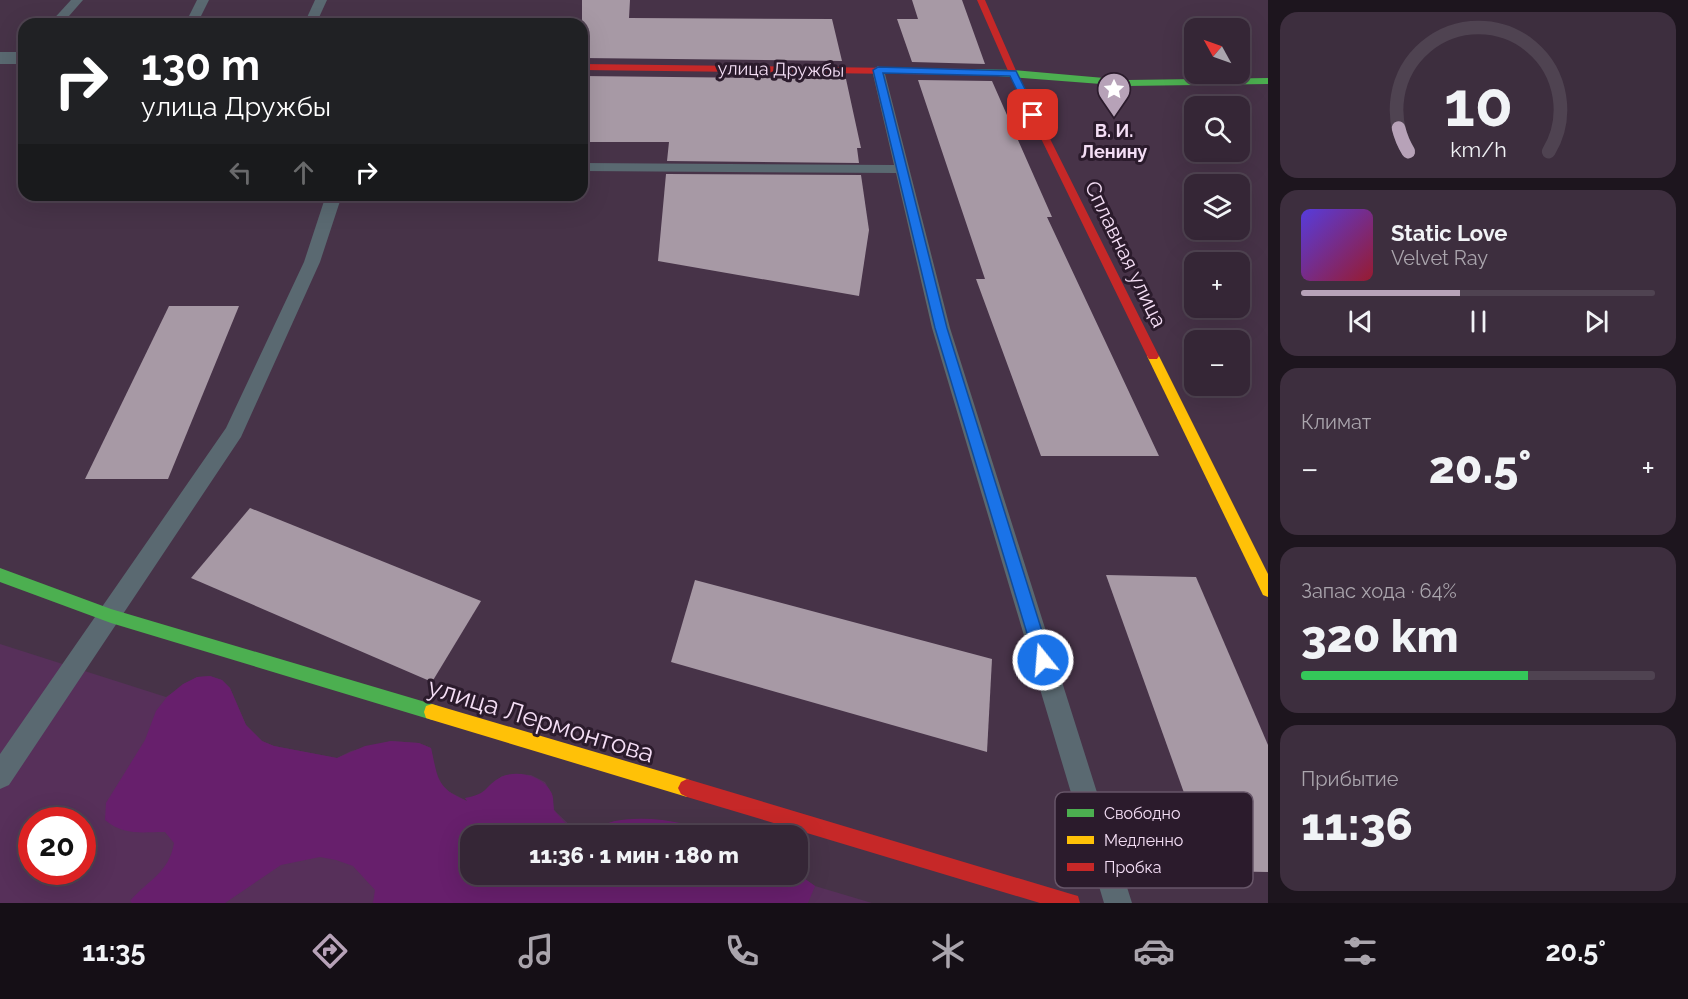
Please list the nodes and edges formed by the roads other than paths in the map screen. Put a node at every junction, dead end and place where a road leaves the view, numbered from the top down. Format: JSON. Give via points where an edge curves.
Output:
{"nodes":[{"id":1,"x":77,"y":0,"type":"edge"},
{"id":2,"x":203,"y":0,"type":"edge"},
{"id":3,"x":321,"y":0,"type":"edge"},
{"id":4,"x":981,"y":0,"type":"edge"},
{"id":5,"x":61,"y":18,"type":"edge"},
{"id":6,"x":194,"y":18,"type":"edge"},
{"id":7,"x":313,"y":18,"type":"edge"},
{"id":8,"x":0,"y":58,"type":"edge"},
{"id":9,"x":18,"y":58,"type":"edge"},
{"id":10,"x":588,"y":67,"type":"edge"},
{"id":11,"x":878,"y":70,"type":"junction"},
{"id":12,"x":1013,"y":73,"type":"junction"},
{"id":13,"x":1268,"y":81,"type":"edge"},
{"id":14,"x":588,"y":167,"type":"edge"},
{"id":15,"x":902,"y":169,"type":"junction"},
{"id":16,"x":332,"y":201,"type":"edge"},
{"id":17,"x":0,"y":575,"type":"edge"},
{"id":18,"x":1268,"y":590,"type":"edge"},
{"id":19,"x":111,"y":616,"type":"junction"},
{"id":20,"x":0,"y":776,"type":"edge"},
{"id":21,"x":1084,"y":792,"type":"edge"},
{"id":22,"x":1113,"y":888,"type":"edge"},
{"id":23,"x":1071,"y":903,"type":"edge"},
{"id":24,"x":1118,"y":903,"type":"edge"}],
"edges":[{"from":1,"to":5,"type":"lane"},
{"from":2,"to":6,"type":"lane"},
{"from":3,"to":7,"type":"lane"},
{"from":4,"to":12,"type":"street","name":"Сплавная улица"},
{"from":8,"to":9,"type":"street"},
{"from":10,"to":11,"type":"street","name":"улица Дружбы"},
{"from":11,"to":12,"type":"street","name":"улица Дружбы"},
{"from":11,"to":15,"type":"lane"},
{"from":12,"to":13,"type":"street","name":"улица Дружбы","via":[[1127,83]]},
{"from":12,"to":18,"type":"street","name":"Сплавная улица"},
{"from":14,"to":15,"type":"lane"},
{"from":15,"to":21,"type":"lane","via":[[941,328]]},
{"from":16,"to":19,"type":"lane","via":[[312,262],[234,432]]},
{"from":17,"to":19,"type":"street","name":"улица Лермонтова"},
{"from":19,"to":20,"type":"lane"},
{"from":19,"to":23,"type":"street","name":"улица Лермонтова"},
{"from":22,"to":24,"type":"lane"}]}
